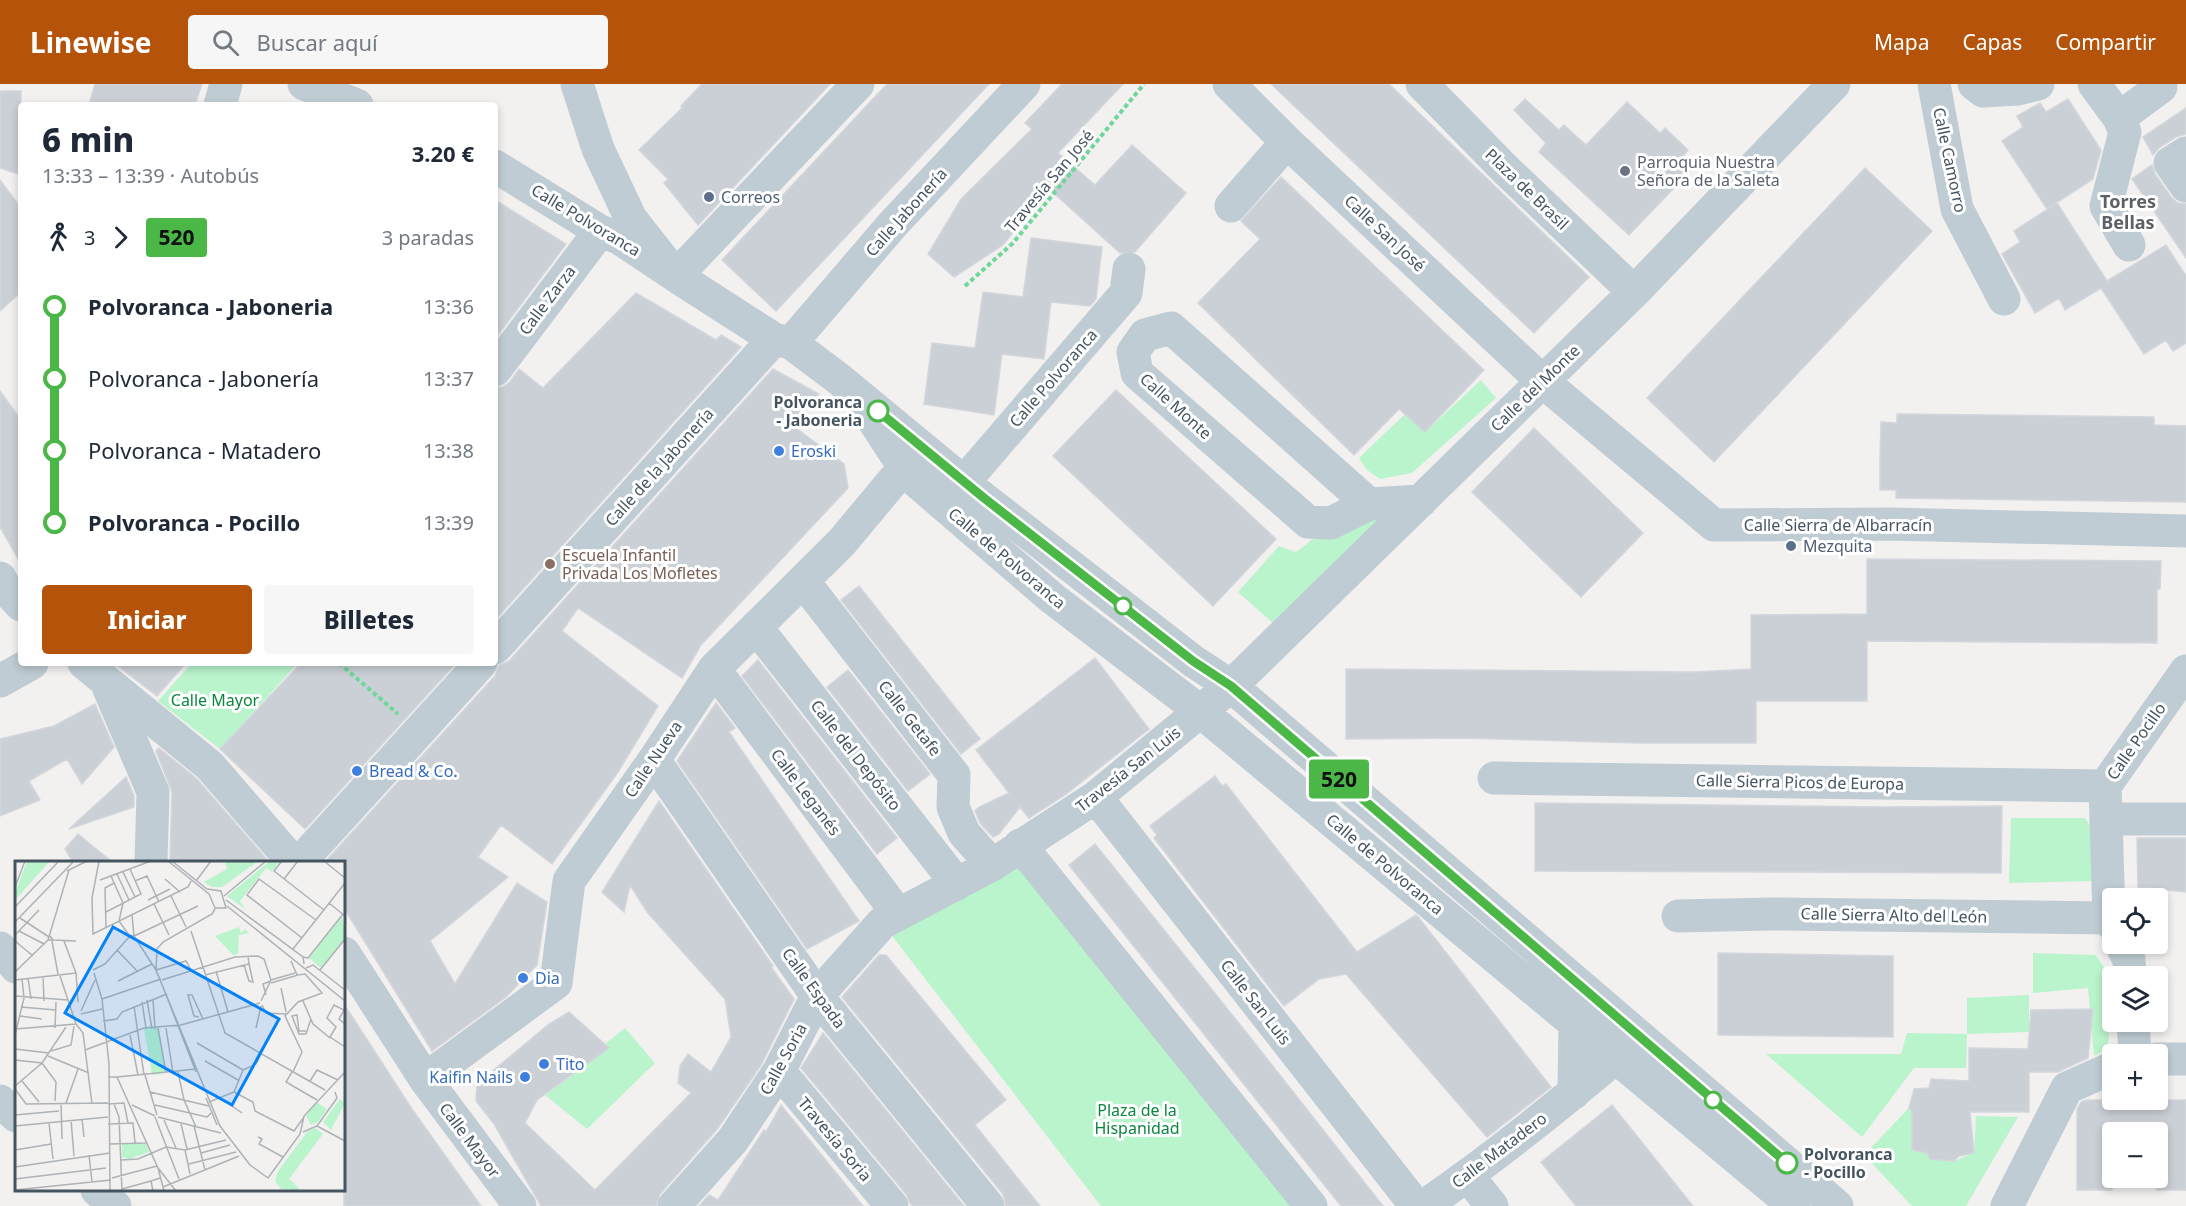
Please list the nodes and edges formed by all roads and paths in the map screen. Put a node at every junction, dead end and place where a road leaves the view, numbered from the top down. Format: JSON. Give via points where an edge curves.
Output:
{"nodes":[{"id":1,"x":226,"y":84,"type":"edge"},
{"id":2,"x":304,"y":84,"type":"edge"},
{"id":3,"x":577,"y":84,"type":"edge"},
{"id":4,"x":858,"y":84,"type":"edge"},
{"id":5,"x":1024,"y":84,"type":"edge"},
{"id":6,"x":1144,"y":84,"type":"edge"},
{"id":7,"x":1228,"y":84,"type":"edge"},
{"id":8,"x":1422,"y":84,"type":"edge"},
{"id":9,"x":1834,"y":84,"type":"edge"},
{"id":10,"x":1934,"y":84,"type":"edge"},
{"id":11,"x":1974,"y":84,"type":"edge"},
{"id":12,"x":2038,"y":84,"type":"edge"},
{"id":13,"x":2094,"y":84,"type":"edge"},
{"id":14,"x":2160,"y":84,"type":"edge"},
{"id":15,"x":221,"y":102,"type":"edge"},
{"id":16,"x":349,"y":102,"type":"edge"},
{"id":17,"x":2119,"y":118,"type":"junction"},
{"id":18,"x":1287,"y":142,"type":"junction"},
{"id":19,"x":2186,"y":153,"type":"edge"},
{"id":20,"x":498,"y":168,"type":"edge"},
{"id":21,"x":2186,"y":186,"type":"edge"},
{"id":22,"x":1231,"y":206,"type":"dead end"},
{"id":23,"x":600,"y":231,"type":"junction"},
{"id":24,"x":2129,"y":244,"type":"dead end"},
{"id":25,"x":1129,"y":269,"type":"dead end"},
{"id":26,"x":676,"y":276,"type":"junction"},
{"id":27,"x":964,"y":286,"type":"dead end"},
{"id":28,"x":1634,"y":292,"type":"junction"},
{"id":29,"x":2004,"y":299,"type":"dead end"},
{"id":30,"x":783,"y":341,"type":"junction"},
{"id":31,"x":498,"y":366,"type":"edge"},
{"id":32,"x":1542,"y":381,"type":"junction"},
{"id":33,"x":913,"y":457,"type":"junction"},
{"id":34,"x":964,"y":482,"type":"junction"},
{"id":35,"x":1421,"y":501,"type":"junction"},
{"id":36,"x":1369,"y":504,"type":"junction"},
{"id":37,"x":2186,"y":531,"type":"edge"},
{"id":38,"x":0,"y":578,"type":"edge"},
{"id":39,"x":803,"y":581,"type":"junction"},
{"id":40,"x":18,"y":601,"type":"edge"},
{"id":41,"x":756,"y":627,"type":"junction"},
{"id":42,"x":498,"y":645,"type":"edge"},
{"id":43,"x":27,"y":666,"type":"edge"},
{"id":44,"x":342,"y":666,"type":"edge"},
{"id":45,"x":479,"y":666,"type":"edge"},
{"id":46,"x":714,"y":669,"type":"junction"},
{"id":47,"x":95,"y":671,"type":"edge"},
{"id":48,"x":2186,"y":671,"type":"edge"},
{"id":49,"x":0,"y":681,"type":"edge"},
{"id":50,"x":1231,"y":686,"type":"junction"},
{"id":51,"x":1200,"y":711,"type":"junction"},
{"id":52,"x":418,"y":733,"type":"junction"},
{"id":53,"x":654,"y":759,"type":"junction"},
{"id":54,"x":1494,"y":778,"type":"dead end"},
{"id":55,"x":2105,"y":786,"type":"junction"},
{"id":56,"x":1096,"y":797,"type":"junction"},
{"id":57,"x":2106,"y":819,"type":"junction"},
{"id":58,"x":2186,"y":819,"type":"edge"},
{"id":59,"x":1020,"y":845,"type":"junction"},
{"id":60,"x":152,"y":861,"type":"edge"},
{"id":61,"x":292,"y":861,"type":"edge"},
{"id":62,"x":301,"y":861,"type":"edge"},
{"id":63,"x":992,"y":865,"type":"junction"},
{"id":64,"x":957,"y":884,"type":"junction"},
{"id":65,"x":2111,"y":888,"type":"edge"},
{"id":66,"x":898,"y":914,"type":"junction"},
{"id":67,"x":1678,"y":916,"type":"dead end"},
{"id":68,"x":2102,"y":928,"type":"edge"},
{"id":69,"x":0,"y":948,"type":"edge"},
{"id":70,"x":346,"y":964,"type":"edge"},
{"id":71,"x":15,"y":966,"type":"edge"},
{"id":72,"x":817,"y":996,"type":"junction"},
{"id":73,"x":1575,"y":1022,"type":"junction"},
{"id":74,"x":1628,"y":1047,"type":"junction"},
{"id":75,"x":2168,"y":1059,"type":"edge"},
{"id":76,"x":2186,"y":1059,"type":"edge"},
{"id":77,"x":779,"y":1071,"type":"junction"},
{"id":78,"x":2102,"y":1072,"type":"edge"},
{"id":79,"x":425,"y":1080,"type":"junction"},
{"id":80,"x":1574,"y":1093,"type":"junction"},
{"id":81,"x":0,"y":1101,"type":"edge"},
{"id":82,"x":15,"y":1115,"type":"edge"},
{"id":83,"x":1468,"y":1176,"type":"junction"},
{"id":84,"x":98,"y":1191,"type":"edge"},
{"id":85,"x":2015,"y":1204,"type":"edge"},
{"id":86,"x":115,"y":1206,"type":"edge"},
{"id":87,"x":520,"y":1206,"type":"edge"},
{"id":88,"x":674,"y":1206,"type":"edge"},
{"id":89,"x":892,"y":1206,"type":"edge"},
{"id":90,"x":988,"y":1206,"type":"edge"},
{"id":91,"x":1311,"y":1206,"type":"edge"},
{"id":92,"x":1416,"y":1206,"type":"edge"},
{"id":93,"x":1424,"y":1206,"type":"edge"},
{"id":94,"x":1492,"y":1206,"type":"edge"},
{"id":95,"x":1794,"y":1206,"type":"edge"},
{"id":96,"x":1837,"y":1206,"type":"edge"}],
"edges":[{"from":1,"to":15,"type":"street"},
{"from":2,"to":16,"type":"street"},
{"from":3,"to":26,"type":"street","name":"Calle de Polvoranca","via":[[597,150],[631,219]]},
{"from":4,"to":26,"type":"street"},
{"from":5,"to":30,"type":"street","name":"Calle Jabonería"},
{"from":6,"to":27,"type":"path","name":"Travesía San José","via":[[1013,243]]},
{"from":7,"to":18,"type":"street","name":"Calle San José"},
{"from":8,"to":28,"type":"street","name":"Plaza de Brasil"},
{"from":9,"to":28,"type":"street","name":"Calle del Monte"},
{"from":10,"to":29,"type":"street","name":"Calle Camorro","via":[[1957,209]]},
{"from":11,"to":12,"type":"street","via":[[1983,91]]},
{"from":13,"to":17,"type":"street"},
{"from":14,"to":17,"type":"street"},
{"from":17,"to":24,"type":"street","via":[[2125,132],[2106,206]]},
{"from":18,"to":22,"type":"street"},
{"from":18,"to":32,"type":"street","name":"Calle San José"},
{"from":19,"to":21,"type":"street","via":[[2170,163]]},
{"from":20,"to":23,"type":"street","name":"Calle Polvoranca"},
{"from":23,"to":26,"type":"street","name":"Calle Polvoranca","via":[[619,238]]},
{"from":23,"to":31,"type":"street","name":"Calle Zarza"},
{"from":25,"to":34,"type":"street","name":"Calle Polvoranca","via":[[1126,293]]},
{"from":26,"to":30,"type":"street","name":"Calle de Polvoranca"},
{"from":28,"to":32,"type":"street","name":"Calle del Monte"},
{"from":30,"to":33,"type":"street","name":"Calle de Polvoranca","via":[[855,393]]},
{"from":30,"to":42,"type":"street","name":"Calle de la Jabonería"},
{"from":32,"to":35,"type":"street","name":"Calle del Monte"},
{"from":32,"to":37,"type":"street","name":"Calle Sierra de Albarracín","via":[[1714,525],[1890,524]]},
{"from":33,"to":34,"type":"street","name":"Calle de Polvoranca"},
{"from":33,"to":39,"type":"street","name":"Calle Nueva","via":[[842,542]]},
{"from":33,"to":51,"type":"street","name":"Calle de Polvoranca","via":[[909,475],[1052,598]]},
{"from":34,"to":50,"type":"street","name":"Calle de Polvoranca","via":[[1193,661]]},
{"from":35,"to":36,"type":"street","name":"Calle Monte"},
{"from":35,"to":50,"type":"street","name":"Calle del Monte"},
{"from":36,"to":36,"type":"street","name":"Calle Monte","via":[[1171,328],[1145,335],[1133,352],[1137,373],[1308,522],[1331,523]]},
{"from":38,"to":40,"type":"street"},
{"from":39,"to":41,"type":"street","name":"Calle Nueva"},
{"from":39,"to":63,"type":"street","name":"Calle Getafe","via":[[954,775],[953,807],[964,833]]},
{"from":41,"to":46,"type":"street","name":"Calle Nueva"},
{"from":41,"to":64,"type":"street","name":"Calle del Depósito"},
{"from":43,"to":49,"type":"street"},
{"from":44,"to":52,"type":"path"},
{"from":45,"to":52,"type":"street"},
{"from":46,"to":53,"type":"street","name":"Calle Nueva"},
{"from":46,"to":66,"type":"street","name":"Calle Leganés"},
{"from":47,"to":60,"type":"street","via":[[153,792]]},
{"from":47,"to":61,"type":"street","via":[[210,766]]},
{"from":48,"to":55,"type":"street","name":"Calle Pocillo"},
{"from":50,"to":51,"type":"street","name":"Travesía San Luis"},
{"from":50,"to":74,"type":"street","name":"Calle de Polvoranca"},
{"from":51,"to":56,"type":"street","name":"Travesía San Luis"},
{"from":51,"to":73,"type":"street","name":"Calle de Polvoranca"},
{"from":52,"to":62,"type":"street"},
{"from":53,"to":72,"type":"street","name":"Calle Espada"},
{"from":53,"to":79,"type":"street","name":"Calle Nueva","via":[[568,881],[556,983]]},
{"from":54,"to":55,"type":"street","name":"Calle Sierra Picos de Europa"},
{"from":55,"to":57,"type":"street","name":"Calle Pocillo"},
{"from":56,"to":59,"type":"street","name":"Travesía San Luis"},
{"from":56,"to":92,"type":"street","name":"Calle San Luis"},
{"from":57,"to":58,"type":"street"},
{"from":57,"to":65,"type":"street","name":"Calle Pocillo"},
{"from":59,"to":63,"type":"street","name":"Calle Soria"},
{"from":59,"to":91,"type":"street"},
{"from":63,"to":64,"type":"street","name":"Calle Soria"},
{"from":64,"to":66,"type":"street","name":"Calle Soria"},
{"from":66,"to":72,"type":"street","name":"Calle Soria","via":[[882,923]]},
{"from":67,"to":68,"type":"street","name":"Calle Sierra Alto del León","via":[[1772,914]]},
{"from":69,"to":71,"type":"street"},
{"from":70,"to":79,"type":"street","name":"Calle Mayor"},
{"from":72,"to":77,"type":"street","name":"Calle Soria"},
{"from":72,"to":90,"type":"street","name":"Calle Espada"},
{"from":73,"to":74,"type":"street","name":"Calle de Polvoranca"},
{"from":73,"to":80,"type":"street"},
{"from":74,"to":80,"type":"street","name":"Calle Matadero"},
{"from":74,"to":95,"type":"street","name":"Calle de Polvoranca"},
{"from":74,"to":96,"type":"street","name":"Calle de Polvoranca"},
{"from":75,"to":76,"type":"street"},
{"from":77,"to":88,"type":"street","name":"Calle Soria","via":[[733,1140]]},
{"from":77,"to":89,"type":"street","name":"Travesía Soria"},
{"from":78,"to":85,"type":"street","via":[[2067,1088]]},
{"from":79,"to":87,"type":"street","name":"Calle Mayor"},
{"from":80,"to":83,"type":"street","name":"Calle Matadero"},
{"from":81,"to":82,"type":"street"},
{"from":83,"to":93,"type":"street","name":"Calle Matadero"},
{"from":83,"to":94,"type":"street"},
{"from":84,"to":86,"type":"street"}]}
